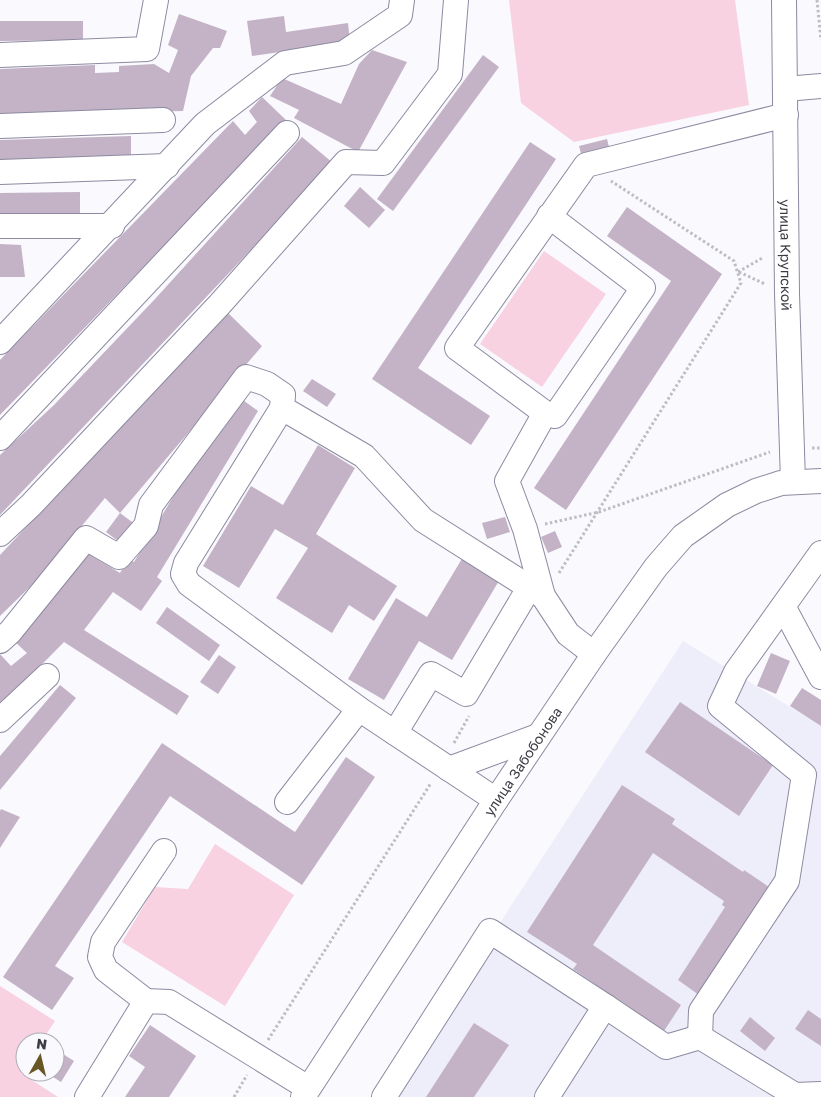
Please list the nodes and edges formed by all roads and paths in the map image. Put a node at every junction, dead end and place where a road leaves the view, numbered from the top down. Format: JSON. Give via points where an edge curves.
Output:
{"nodes":[{"id":1,"x":156,"y":0,"type":"edge"},
{"id":2,"x":402,"y":0,"type":"edge"},
{"id":3,"x":456,"y":0,"type":"edge"},
{"id":4,"x":784,"y":0,"type":"edge"},
{"id":5,"x":817,"y":0,"type":"edge"},
{"id":6,"x":821,"y":40,"type":"edge"},
{"id":7,"x":0,"y":55,"type":"edge"},
{"id":8,"x":821,"y":86,"type":"edge"},
{"id":9,"x":786,"y":90,"type":"junction"},
{"id":10,"x":786,"y":115,"type":"junction"},
{"id":11,"x":163,"y":120,"type":"dead end"},
{"id":12,"x":0,"y":126,"type":"edge"},
{"id":13,"x":286,"y":133,"type":"dead end"},
{"id":14,"x":586,"y":165,"type":"junction"},
{"id":15,"x":167,"y":166,"type":"junction"},
{"id":16,"x":0,"y":172,"type":"edge"},
{"id":17,"x":549,"y":216,"type":"junction"},
{"id":18,"x":0,"y":226,"type":"edge"},
{"id":19,"x":112,"y":226,"type":"junction"},
{"id":20,"x":786,"y":245,"type":"junction"},
{"id":21,"x":738,"y":272,"type":"junction"},
{"id":22,"x":787,"y":294,"type":"junction"},
{"id":23,"x":0,"y":342,"type":"edge"},
{"id":24,"x":282,"y":408,"type":"junction"},
{"id":25,"x":544,"y":413,"type":"junction"},
{"id":26,"x":0,"y":438,"type":"edge"},
{"id":27,"x":812,"y":448,"type":"dead end"},
{"id":28,"x":821,"y":448,"type":"edge"},
{"id":29,"x":775,"y":450,"type":"dead end"},
{"id":30,"x":821,"y":481,"type":"edge"},
{"id":31,"x":793,"y":482,"type":"junction"},
{"id":32,"x":599,"y":512,"type":"junction"},
{"id":33,"x":524,"y":529,"type":"junction"},
{"id":34,"x":0,"y":534,"type":"edge"},
{"id":35,"x":821,"y":553,"type":"edge"},
{"id":36,"x":536,"y":592,"type":"junction"},
{"id":37,"x":784,"y":608,"type":"junction"},
{"id":38,"x":0,"y":641,"type":"edge"},
{"id":39,"x":594,"y":654,"type":"junction"},
{"id":40,"x":47,"y":676,"type":"dead end"},
{"id":41,"x":821,"y":677,"type":"edge"},
{"id":42,"x":359,"y":709,"type":"junction"},
{"id":43,"x":0,"y":720,"type":"edge"},
{"id":44,"x":395,"y":733,"type":"junction"},
{"id":45,"x":538,"y":736,"type":"junction"},
{"id":46,"x":446,"y":767,"type":"junction"},
{"id":47,"x":496,"y":800,"type":"junction"},
{"id":48,"x":287,"y":802,"type":"dead end"},
{"id":49,"x":164,"y":851,"type":"dead end"},
{"id":50,"x":146,"y":1001,"type":"junction"},
{"id":51,"x":604,"y":1006,"type":"junction"},
{"id":52,"x":700,"y":1037,"type":"junction"},
{"id":53,"x":258,"y":1056,"type":"junction"},
{"id":54,"x":305,"y":1093,"type":"edge"},
{"id":55,"x":821,"y":1094,"type":"edge"},
{"id":56,"x":88,"y":1097,"type":"edge"},
{"id":57,"x":384,"y":1097,"type":"edge"},
{"id":58,"x":547,"y":1097,"type":"edge"}],
"edges":[{"from":1,"to":7,"type":"street","via":[[147,49]]},
{"from":2,"to":15,"type":"street","via":[[400,15],[344,52],[285,62],[205,124]]},
{"from":3,"to":34,"type":"street","via":[[450,74],[383,163],[346,162],[220,304]]},
{"from":4,"to":9,"type":"street","name":"улица Крупской"},
{"from":5,"to":6,"type":"path"},
{"from":8,"to":9,"type":"street"},
{"from":9,"to":10,"type":"street","name":"улица Крупской"},
{"from":10,"to":14,"type":"street"},
{"from":10,"to":20,"type":"street","name":"улица Крупской"},
{"from":11,"to":12,"type":"street"},
{"from":13,"to":26,"type":"street"},
{"from":14,"to":17,"type":"street"},
{"from":14,"to":21,"type":"path","via":[[734,261]]},
{"from":15,"to":16,"type":"street"},
{"from":15,"to":19,"type":"street"},
{"from":17,"to":25,"type":"street","via":[[457,348]]},
{"from":17,"to":25,"type":"street","via":[[642,288],[555,416]]},
{"from":18,"to":19,"type":"street"},
{"from":19,"to":23,"type":"street"},
{"from":20,"to":21,"type":"path"},
{"from":20,"to":22,"type":"street","name":"улица Крупской"},
{"from":21,"to":22,"type":"path"},
{"from":21,"to":32,"type":"path","via":[[741,283]]},
{"from":22,"to":31,"type":"street","name":"улица Крупской"},
{"from":24,"to":36,"type":"street","via":[[364,456],[423,520]]},
{"from":24,"to":38,"type":"street","via":[[283,395],[267,384],[246,377],[152,504],[146,526],[119,557],[86,538]]},
{"from":24,"to":42,"type":"street","via":[[186,563],[183,574],[189,584]]},
{"from":25,"to":33,"type":"street","via":[[507,481]]},
{"from":27,"to":28,"type":"path"},
{"from":29,"to":32,"type":"path"},
{"from":30,"to":31,"type":"street"},
{"from":31,"to":39,"type":"street","name":"улица Забобонова","via":[[756,491],[727,505],[683,536],[656,567]]},
{"from":32,"to":33,"type":"path"},
{"from":32,"to":36,"type":"path"},
{"from":33,"to":36,"type":"street"},
{"from":35,"to":37,"type":"street"},
{"from":36,"to":39,"type":"street","via":[[568,634]]},
{"from":36,"to":44,"type":"street","via":[[466,694],[431,674]]},
{"from":37,"to":41,"type":"street"},
{"from":37,"to":52,"type":"street","via":[[736,672],[720,706],[804,775],[787,881],[701,1010]]},
{"from":39,"to":45,"type":"street","name":"улица Забобонова"},
{"from":40,"to":43,"type":"street"},
{"from":42,"to":44,"type":"street"},
{"from":42,"to":48,"type":"street"},
{"from":44,"to":46,"type":"street"},
{"from":45,"to":46,"type":"street"},
{"from":45,"to":47,"type":"street","name":"улица Забобонова"},
{"from":46,"to":47,"type":"street"},
{"from":46,"to":53,"type":"path"},
{"from":47,"to":54,"type":"street","name":"улица Забобонова"},
{"from":49,"to":50,"type":"street","via":[[103,942],[100,957],[106,970]]},
{"from":50,"to":53,"type":"street","via":[[169,1002]]},
{"from":50,"to":56,"type":"street"},
{"from":51,"to":52,"type":"street","via":[[666,1047]]},
{"from":51,"to":57,"type":"street","via":[[490,932]]},
{"from":51,"to":58,"type":"street"},
{"from":52,"to":55,"type":"street","via":[[795,1095]]},
{"from":53,"to":54,"type":"street"}]}
